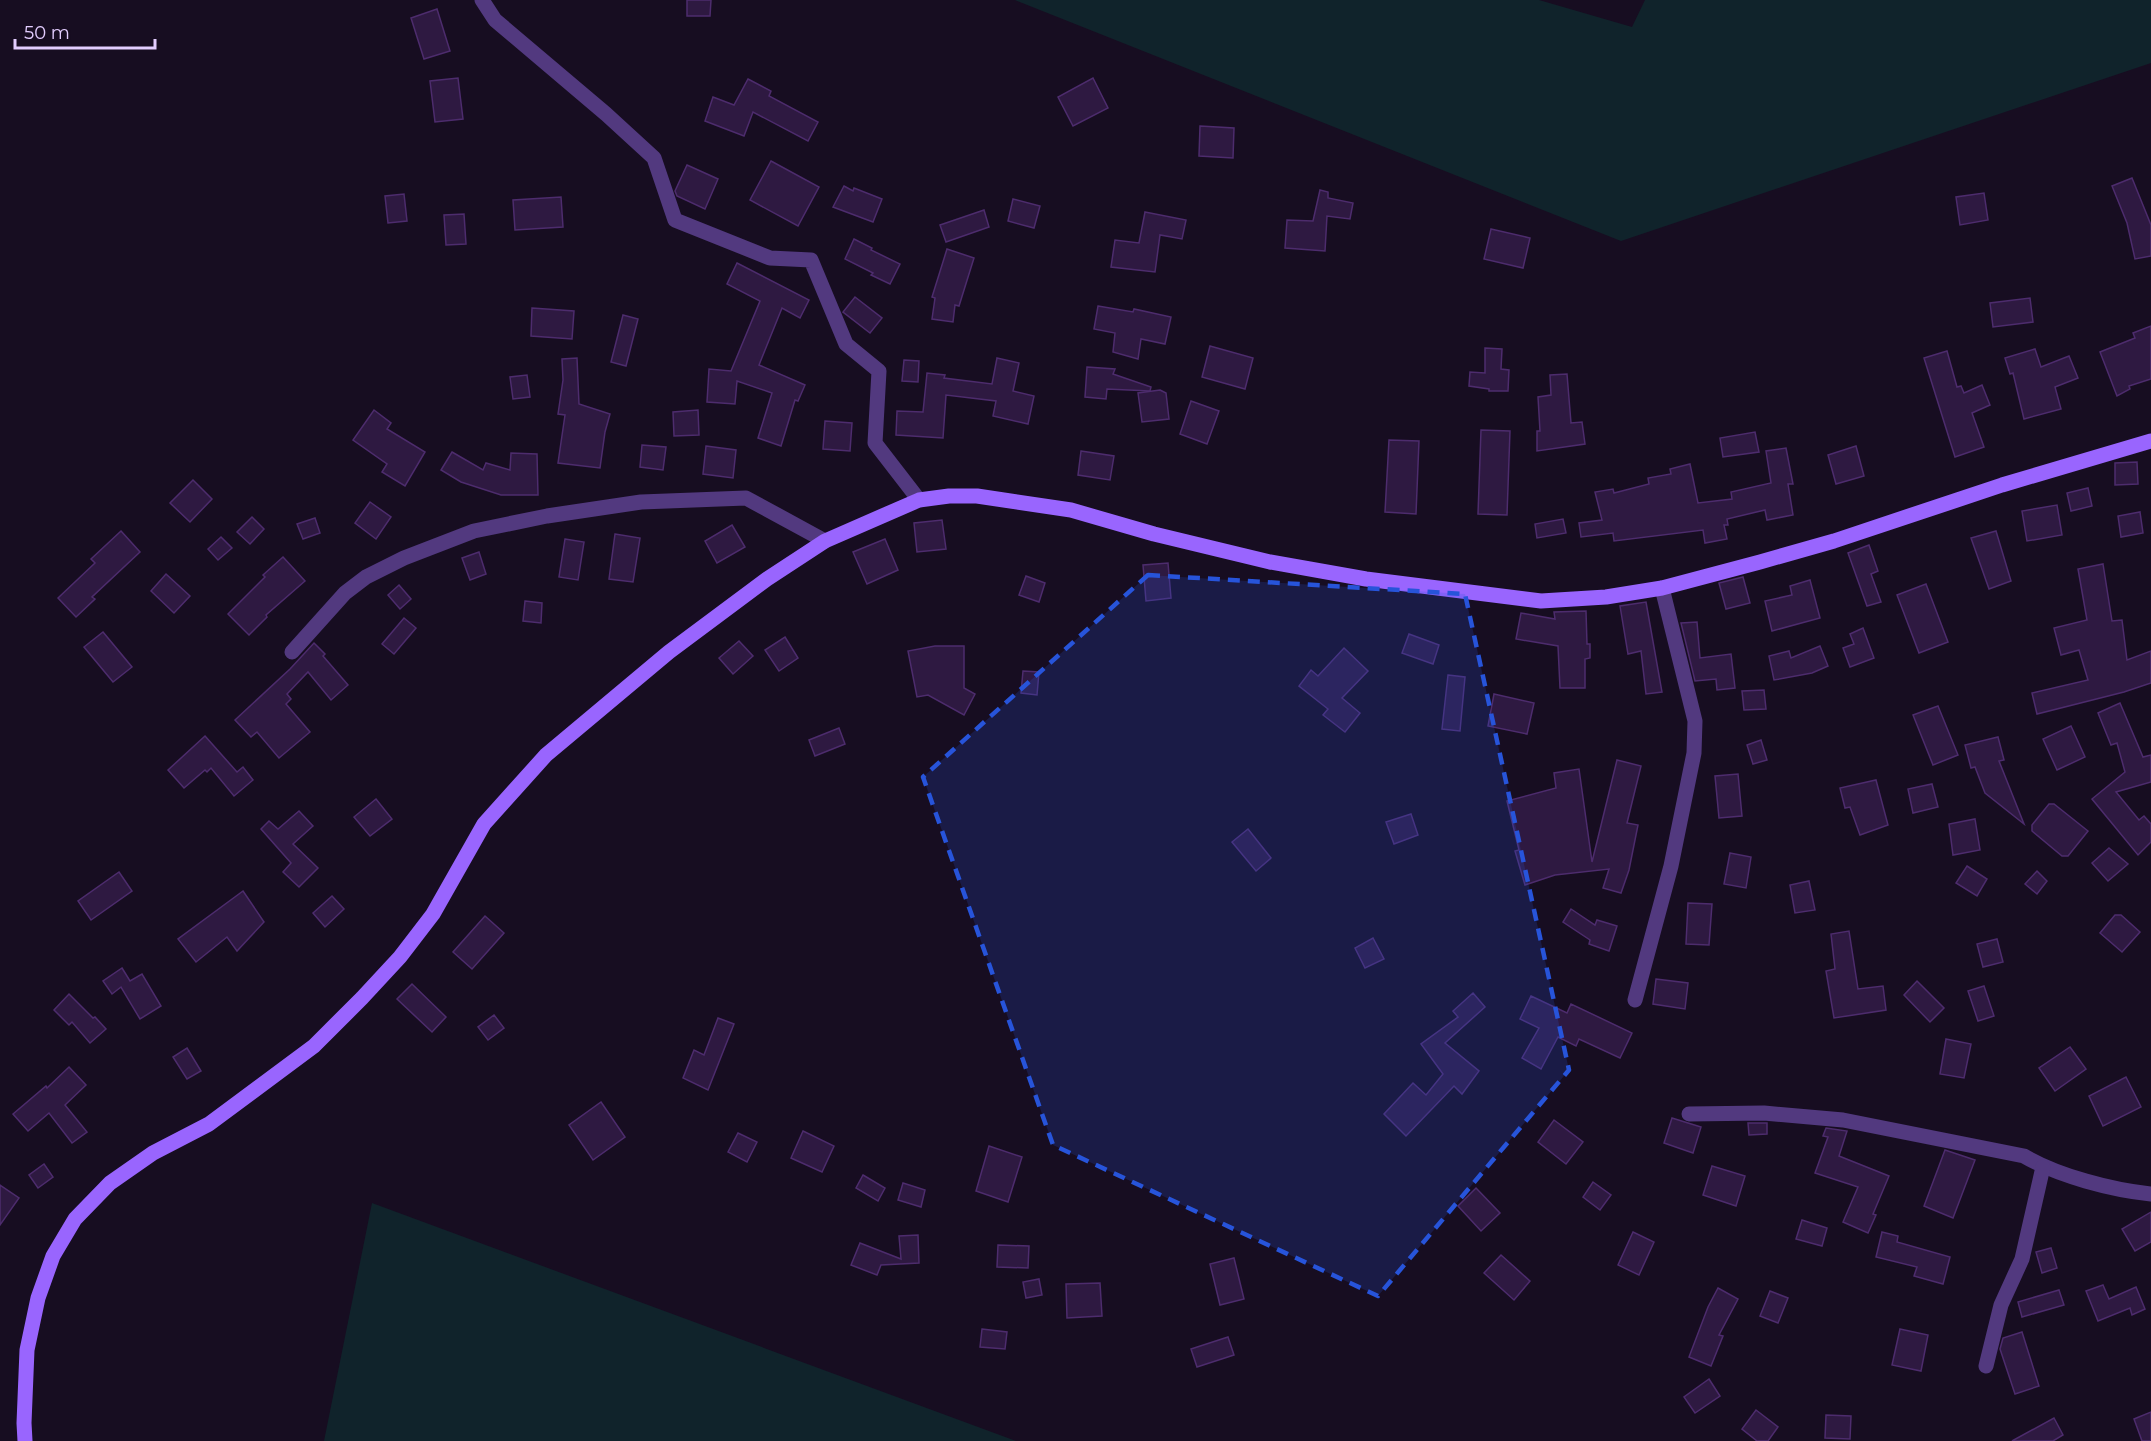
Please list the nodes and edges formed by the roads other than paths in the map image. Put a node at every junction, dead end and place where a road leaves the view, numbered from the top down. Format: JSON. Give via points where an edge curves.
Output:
{"nodes":[{"id":1,"x":482,"y":0,"type":"edge"},
{"id":2,"x":2151,"y":441,"type":"edge"},
{"id":3,"x":919,"y":500,"type":"junction"},
{"id":4,"x":825,"y":541,"type":"junction"},
{"id":5,"x":1662,"y":588,"type":"junction"},
{"id":6,"x":292,"y":652,"type":"dead end"},
{"id":7,"x":1635,"y":1000,"type":"dead end"},
{"id":8,"x":1689,"y":1114,"type":"dead end"},
{"id":9,"x":2043,"y":1167,"type":"junction"},
{"id":10,"x":2151,"y":1194,"type":"edge"},
{"id":11,"x":1986,"y":1366,"type":"dead end"},
{"id":12,"x":25,"y":1441,"type":"edge"}],
"edges":[{"from":1,"to":3,"type":"street","via":[[495,20],[654,158],[675,220],[770,258],[810,260],[846,344],[879,371],[875,443]]},
{"from":2,"to":5,"type":"main road","via":[[1834,541]]},
{"from":3,"to":4,"type":"main road"},
{"from":3,"to":5,"type":"main road","via":[[977,496],[1071,510],[1270,562],[1487,595],[1541,601]]},
{"from":4,"to":6,"type":"street","via":[[746,498],[641,502],[474,531],[366,577],[345,593]]},
{"from":4,"to":12,"type":"main road","via":[[669,652],[546,754],[484,824],[433,914],[400,957],[314,1046],[208,1124],[153,1153],[110,1183],[75,1219],[53,1256],[38,1298],[27,1350]]},
{"from":5,"to":7,"type":"street","via":[[1695,721],[1694,753],[1671,866]]},
{"from":8,"to":9,"type":"street","via":[[1764,1113],[1843,1120],[2024,1156]]},
{"from":9,"to":10,"type":"street"},
{"from":9,"to":11,"type":"street","via":[[2022,1259],[2001,1305]]}]}
